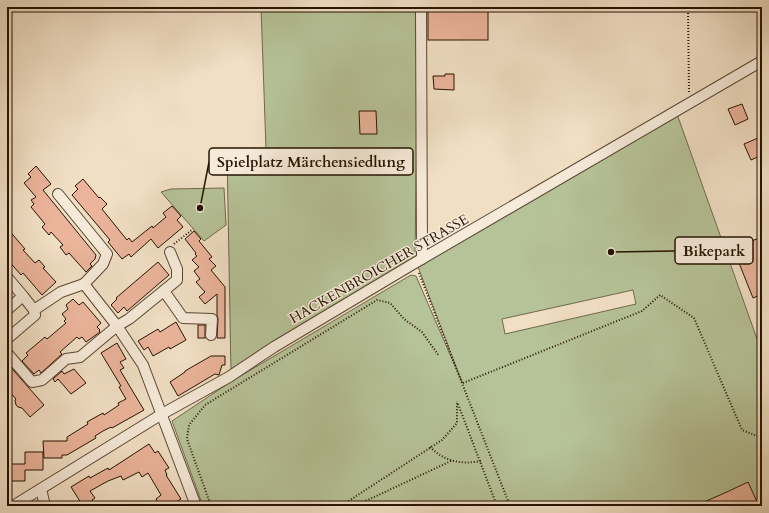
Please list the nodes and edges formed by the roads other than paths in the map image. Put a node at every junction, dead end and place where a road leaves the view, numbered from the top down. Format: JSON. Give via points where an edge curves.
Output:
{"nodes":[{"id":1,"x":421,"y":7,"type":"edge"},
{"id":2,"x":762,"y":61,"type":"edge"},
{"id":3,"x":58,"y":194,"type":"dead end"},
{"id":4,"x":170,"y":252,"type":"road end"},
{"id":5,"x":418,"y":261,"type":"junction"},
{"id":6,"x":7,"y":277,"type":"edge"},
{"id":7,"x":84,"y":284,"type":"junction"},
{"id":8,"x":164,"y":291,"type":"junction"},
{"id":9,"x":23,"y":296,"type":"junction"},
{"id":10,"x":7,"y":310,"type":"edge"},
{"id":11,"x":34,"y":310,"type":"junction"},
{"id":12,"x":117,"y":326,"type":"junction"},
{"id":13,"x":211,"y":335,"type":"dead end"},
{"id":14,"x":7,"y":339,"type":"edge"},
{"id":15,"x":7,"y":353,"type":"edge"},
{"id":16,"x":162,"y":414,"type":"junction"},
{"id":17,"x":41,"y":489,"type":"junction"},
{"id":18,"x":13,"y":506,"type":"edge"},
{"id":19,"x":45,"y":506,"type":"edge"},
{"id":20,"x":196,"y":506,"type":"edge"}],
"edges":[{"from":1,"to":5,"type":"street"},
{"from":2,"to":5,"type":"street","name":"HACKENBROICHER STRASSE"},
{"from":3,"to":7,"type":"street","via":[[107,254],[103,264]]},
{"from":4,"to":8,"type":"street","via":[[177,269],[177,280]]},
{"from":5,"to":16,"type":"street","name":"HACKENBROICHER STRASSE","via":[[274,347],[229,377]]},
{"from":6,"to":9,"type":"street"},
{"from":7,"to":11,"type":"street","via":[[61,292]]},
{"from":7,"to":12,"type":"street"},
{"from":8,"to":12,"type":"street"},
{"from":8,"to":13,"type":"street","via":[[183,318],[212,319]]},
{"from":9,"to":10,"type":"street"},
{"from":9,"to":11,"type":"street"},
{"from":11,"to":14,"type":"street","via":[[35,315]]},
{"from":12,"to":15,"type":"street","via":[[80,358],[66,359],[42,380],[32,382]]},
{"from":12,"to":16,"type":"street","via":[[143,365]]},
{"from":16,"to":17,"type":"street","name":"HACKENBROICHER STRASSE"},
{"from":16,"to":20,"type":"street"},
{"from":17,"to":18,"type":"street","name":"HACKENBROICHER STRASSE"},
{"from":17,"to":19,"type":"street"}]}
